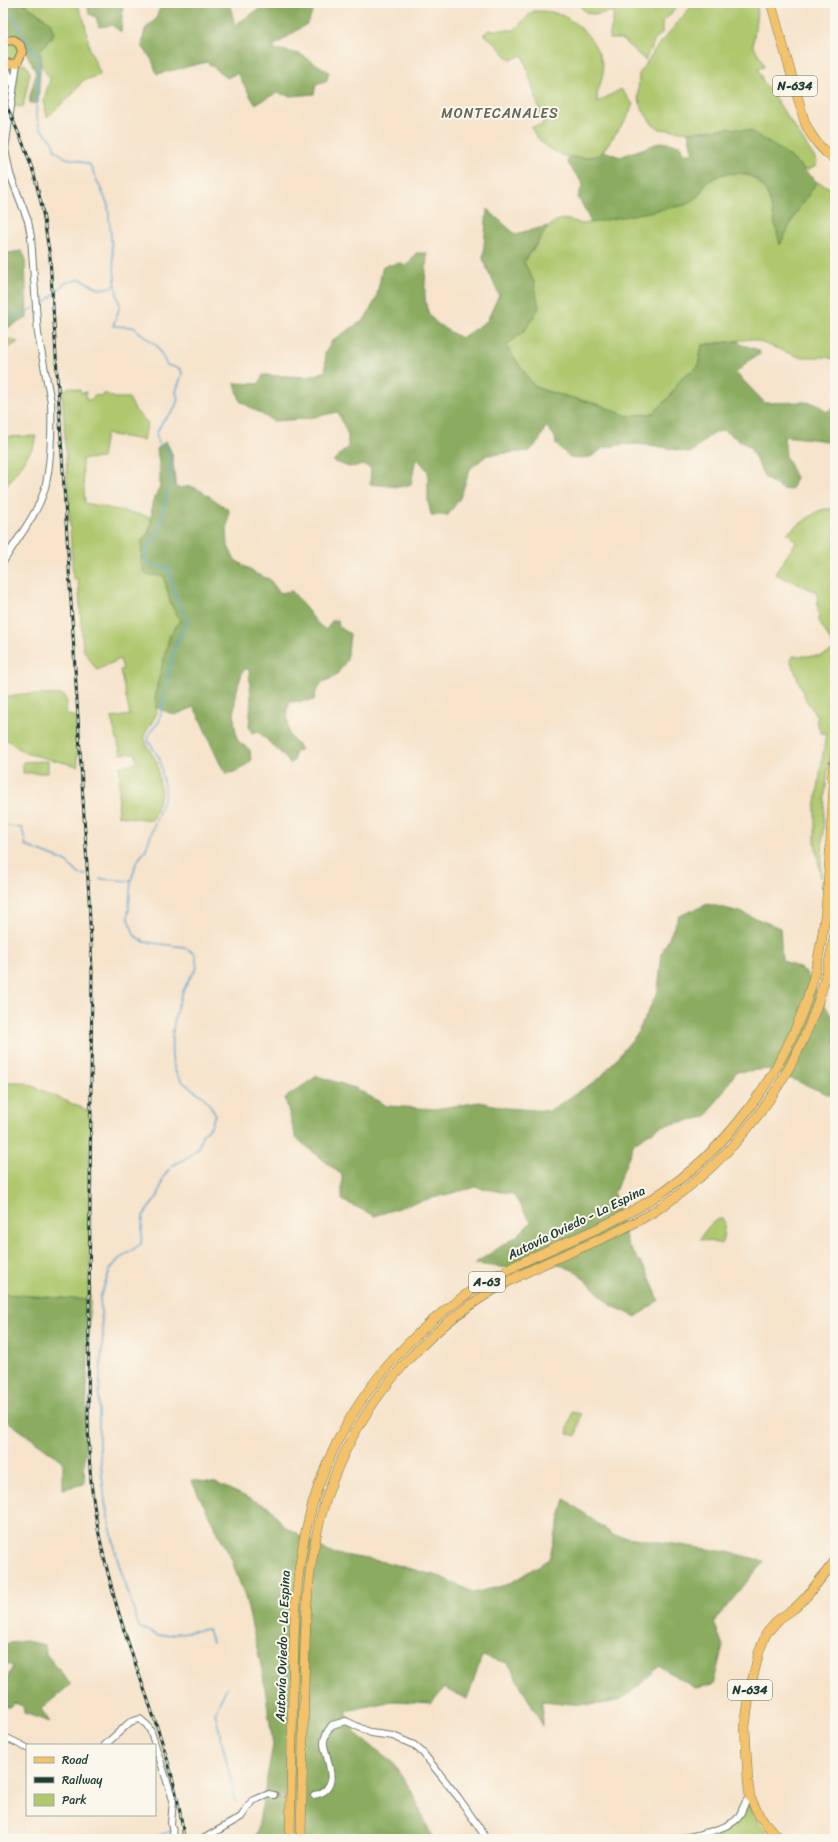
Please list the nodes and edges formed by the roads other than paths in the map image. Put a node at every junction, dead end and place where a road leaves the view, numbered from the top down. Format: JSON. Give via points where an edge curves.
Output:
{"nodes":[{"id":1,"x":771,"y":3,"type":"edge"},
{"id":2,"x":3,"y":33,"type":"edge"},
{"id":3,"x":6,"y":40,"type":"edge"},
{"id":4,"x":17,"y":62,"type":"junction"},
{"id":5,"x":4,"y":63,"type":"edge"},
{"id":6,"x":13,"y":91,"type":"junction"},
{"id":7,"x":835,"y":160,"type":"edge"},
{"id":8,"x":3,"y":562,"type":"edge"},
{"id":9,"x":835,"y":758,"type":"edge"},
{"id":10,"x":835,"y":773,"type":"edge"},
{"id":11,"x":831,"y":818,"type":"junction"},
{"id":12,"x":835,"y":932,"type":"edge"},
{"id":13,"x":835,"y":1561,"type":"edge"},
{"id":14,"x":3,"y":1736,"type":"edge"},
{"id":15,"x":106,"y":1744,"type":"edge"},
{"id":16,"x":155,"y":1744,"type":"edge"},
{"id":17,"x":156,"y":1747,"type":"edge"},
{"id":18,"x":26,"y":1748,"type":"edge"},
{"id":19,"x":274,"y":1795,"type":"tunnel mouth"},
{"id":20,"x":314,"y":1795,"type":"tunnel mouth"},
{"id":21,"x":750,"y":1797,"type":"junction"},
{"id":22,"x":175,"y":1839,"type":"edge"},
{"id":23,"x":203,"y":1839,"type":"edge"},
{"id":24,"x":290,"y":1839,"type":"edge"},
{"id":25,"x":301,"y":1839,"type":"edge"},
{"id":26,"x":487,"y":1839,"type":"edge"},
{"id":27,"x":680,"y":1839,"type":"edge"},
{"id":28,"x":779,"y":1839,"type":"edge"}],
"edges":[{"from":1,"to":7,"type":"highway","number":"N-634","via":[[805,123],[815,142]]},
{"from":2,"to":3,"type":"main road"},
{"from":3,"to":4,"type":"main road","via":[[17,42],[21,48],[21,56]]},
{"from":4,"to":5,"type":"main road"},
{"from":4,"to":6,"type":"street"},
{"from":5,"to":6,"type":"street","via":[[11,77]]},
{"from":6,"to":8,"type":"street","via":[[5,149],[10,174],[28,221],[31,237],[38,334],[51,402],[44,490]]},
{"from":9,"to":11,"type":"highway","via":[[830,798]]},
{"from":10,"to":11,"type":"highway","name":"Autovía Oviedo - La Espina","number":"A-63"},
{"from":11,"to":24,"type":"highway","name":"Autovía Oviedo - La Espina","number":"A-63","via":[[825,920],[808,997],[785,1052],[742,1118],[692,1169],[657,1197],[627,1214],[508,1269],[467,1293],[434,1319],[404,1347],[377,1378],[354,1411],[336,1444],[321,1478],[309,1516],[296,1580]]},
{"from":12,"to":25,"type":"highway","name":"Autovía Oviedo - La Espina","number":"A-63","via":[[819,1000],[795,1056],[778,1087],[751,1125],[723,1156],[693,1183],[632,1224],[515,1278],[474,1302],[442,1326],[413,1354],[364,1416],[346,1448],[332,1482],[320,1517],[312,1553],[305,1616]]},
{"from":13,"to":21,"type":"highway","number":"N-634","via":[[806,1597],[772,1626],[762,1643],[746,1712]]},
{"from":14,"to":18,"type":"street"},
{"from":15,"to":16,"type":"street","via":[[130,1722],[140,1719],[147,1725]]},
{"from":17,"to":22,"type":"street","via":[[173,1800],[171,1813]]},
{"from":19,"to":23,"type":"street","via":[[269,1794],[252,1801],[241,1817]]},
{"from":20,"to":26,"type":"street","via":[[327,1787],[331,1779],[331,1768],[324,1744],[328,1730],[332,1725],[346,1721],[371,1732],[393,1736],[414,1745],[458,1796]]},
{"from":21,"to":27,"type":"street","via":[[736,1819],[727,1825]]},
{"from":21,"to":28,"type":"highway","number":"N-634","via":[[760,1817]]}]}
